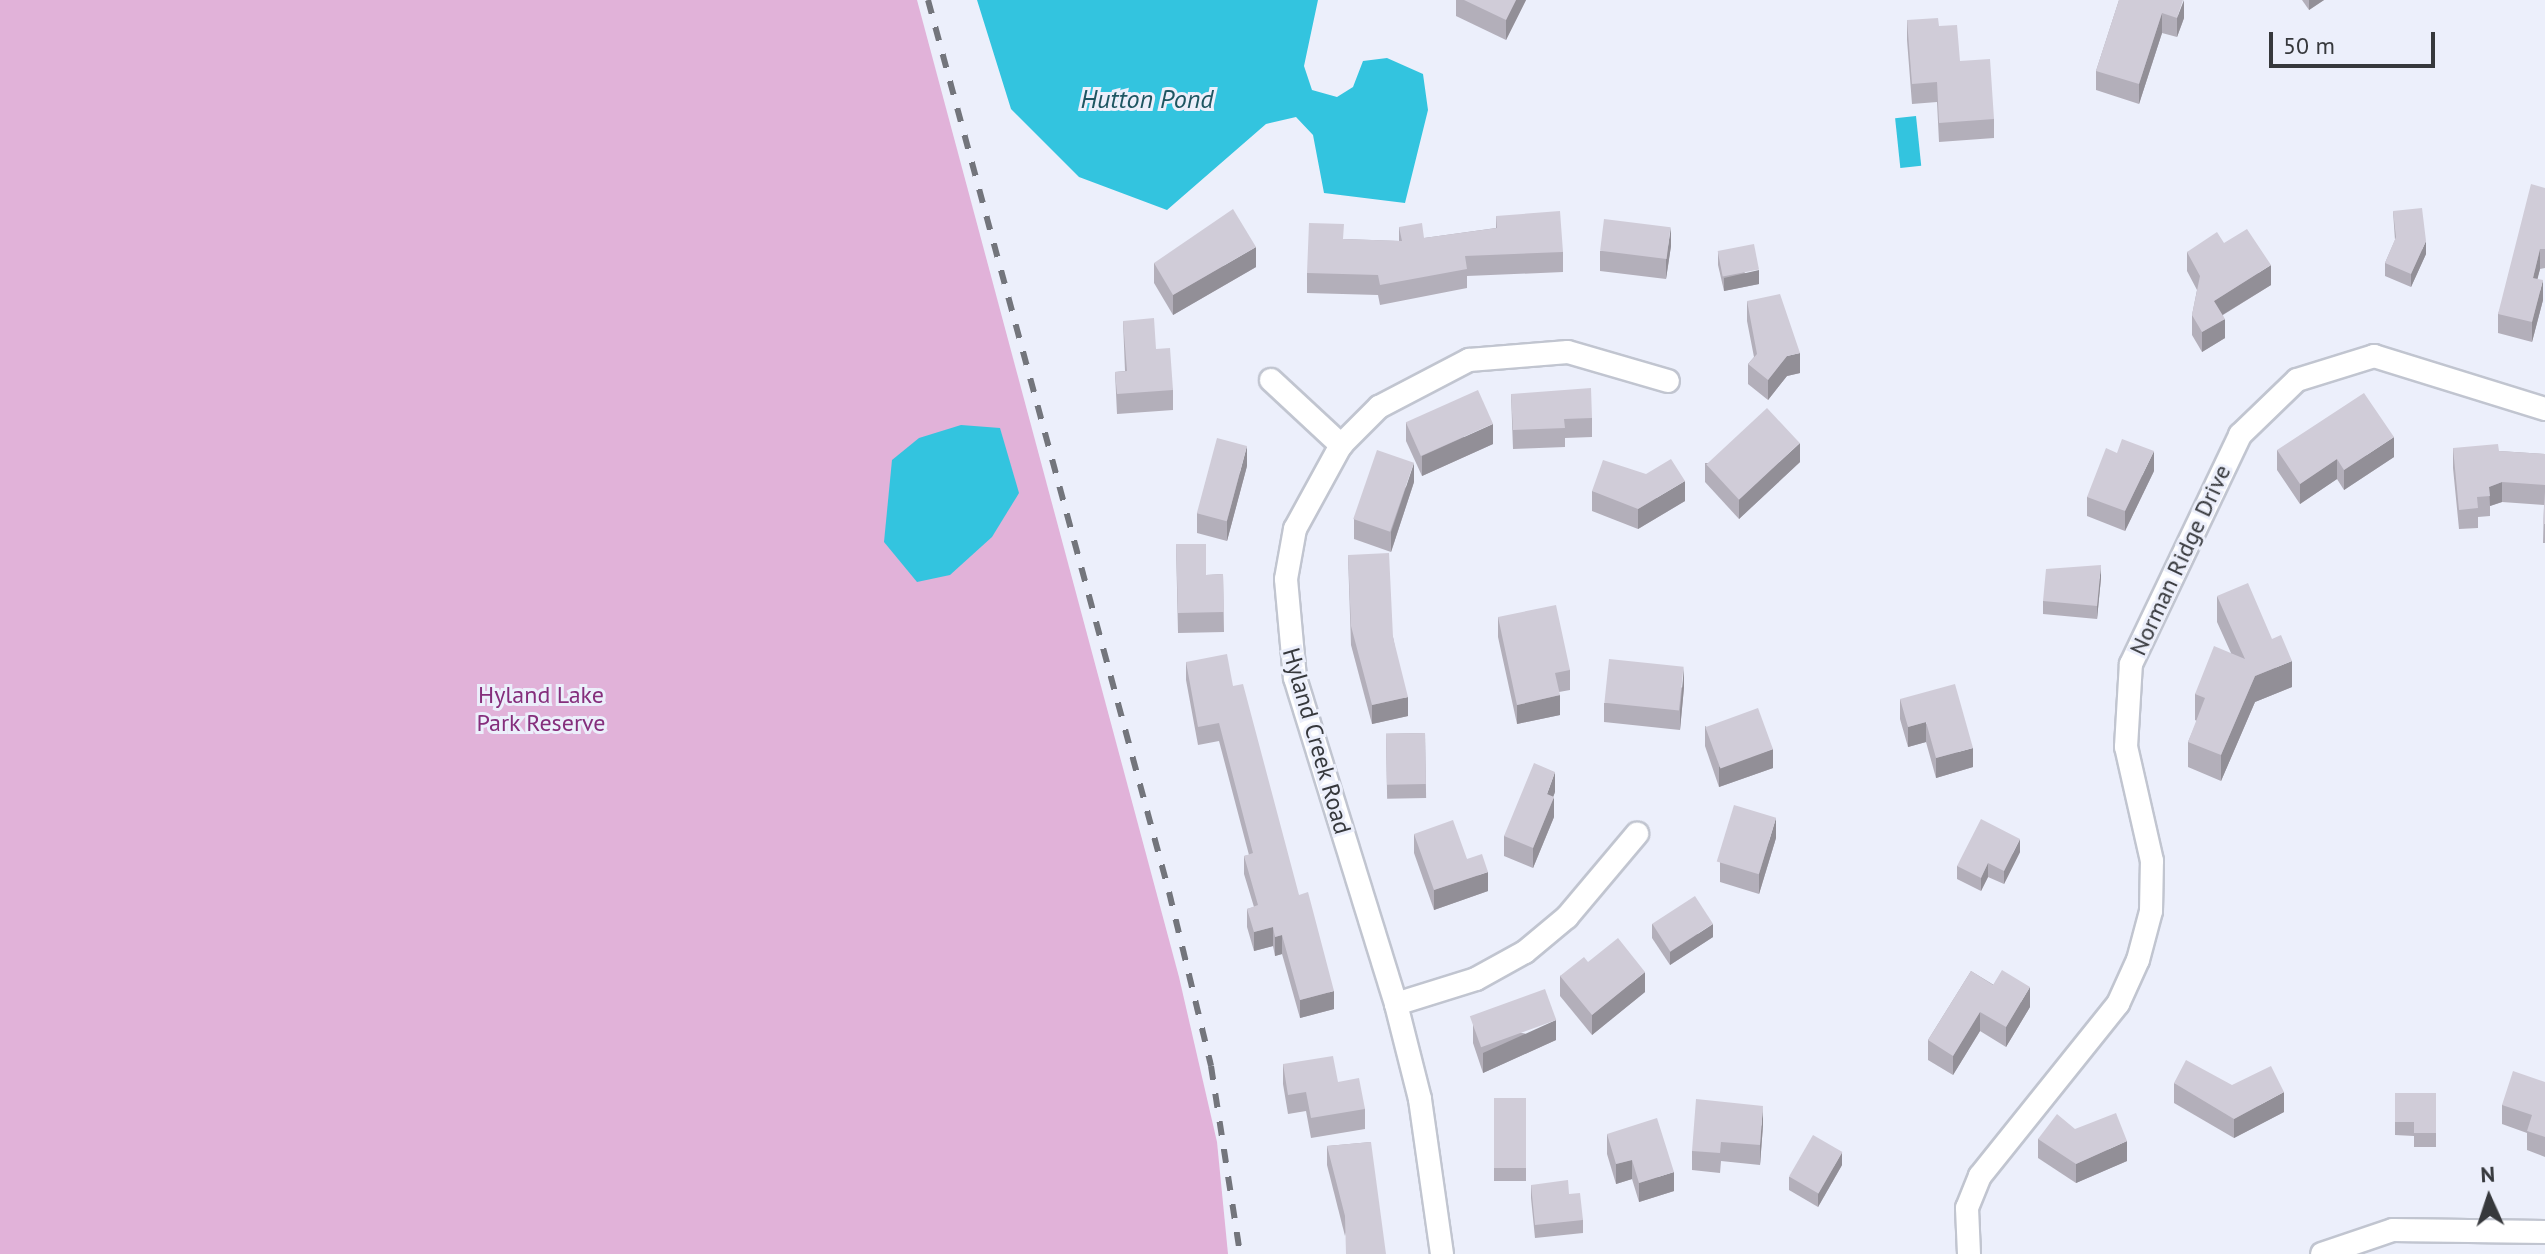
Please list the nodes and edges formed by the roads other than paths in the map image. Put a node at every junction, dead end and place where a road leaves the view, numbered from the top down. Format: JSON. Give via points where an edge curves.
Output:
{"nodes":[{"id":1,"x":1271,"y":380,"type":"dead end"},
{"id":2,"x":1668,"y":381,"type":"dead end"},
{"id":3,"x":2545,"y":409,"type":"edge"},
{"id":4,"x":1341,"y":445,"type":"junction"},
{"id":5,"x":1637,"y":834,"type":"dead end"},
{"id":6,"x":1396,"y":1004,"type":"junction"},
{"id":7,"x":2545,"y":1232,"type":"edge"},
{"id":8,"x":1442,"y":1254,"type":"edge"},
{"id":9,"x":1969,"y":1254,"type":"edge"},
{"id":10,"x":2322,"y":1254,"type":"edge"}],
"edges":[{"from":1,"to":4,"type":"street"},
{"from":2,"to":4,"type":"street","name":"Hyland Creek Road","via":[[1568,352],[1469,360],[1379,407]]},
{"from":3,"to":9,"type":"street","name":"Norman Ridge Drive","via":[[2374,356],[2297,380],[2240,435],[2131,664],[2126,747],[2152,861],[2151,911],[2138,960],[2118,1004],[1980,1176],[1967,1208]]},
{"from":4,"to":6,"type":"street","name":"Hyland Creek Road","via":[[1295,529],[1286,629],[1295,678]]},
{"from":5,"to":6,"type":"street","via":[[1567,917],[1525,952],[1476,979]]},
{"from":6,"to":8,"type":"street","name":"Hyland Creek Road","via":[[1420,1099]]},
{"from":7,"to":10,"type":"street","via":[[2393,1230]]}]}
